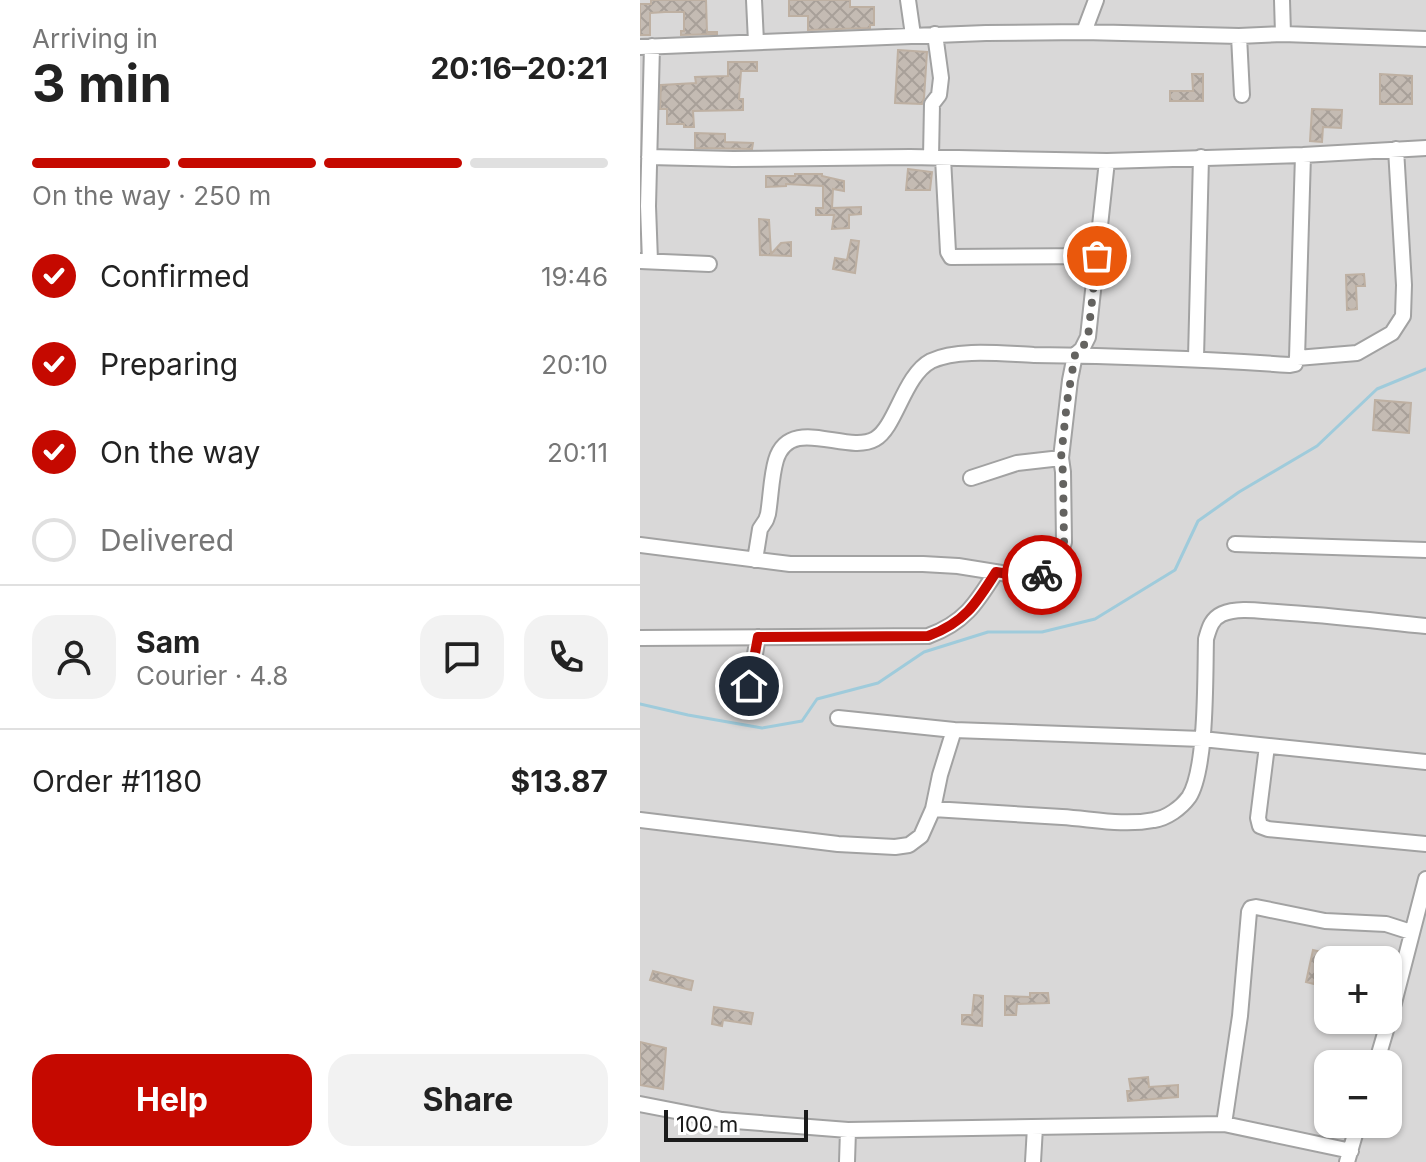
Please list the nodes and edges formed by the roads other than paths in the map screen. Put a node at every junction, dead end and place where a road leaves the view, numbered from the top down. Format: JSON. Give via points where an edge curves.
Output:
{"nodes":[{"id":1,"x":754,"y":0,"type":"edge"},
{"id":2,"x":908,"y":0,"type":"edge"},
{"id":3,"x":1096,"y":0,"type":"edge"},
{"id":4,"x":1282,"y":0,"type":"edge"},
{"id":5,"x":1084,"y":32,"type":"junction"},
{"id":6,"x":935,"y":34,"type":"junction"},
{"id":7,"x":1283,"y":34,"type":"junction"},
{"id":8,"x":913,"y":35,"type":"junction"},
{"id":9,"x":1239,"y":36,"type":"junction"},
{"id":10,"x":1426,"y":39,"type":"edge"},
{"id":11,"x":756,"y":42,"type":"junction"},
{"id":12,"x":646,"y":46,"type":"edge"},
{"id":13,"x":1242,"y":95,"type":"dead end"},
{"id":14,"x":1426,"y":148,"type":"edge"},
{"id":15,"x":1396,"y":149,"type":"junction"},
{"id":16,"x":1303,"y":155,"type":"junction"},
{"id":17,"x":649,"y":157,"type":"junction"},
{"id":18,"x":937,"y":157,"type":"junction"},
{"id":19,"x":1201,"y":157,"type":"junction"},
{"id":20,"x":1107,"y":161,"type":"junction"},
{"id":21,"x":1097,"y":256,"type":"junction"},
{"id":22,"x":645,"y":261,"type":"edge"},
{"id":23,"x":709,"y":264,"type":"dead end"},
{"id":24,"x":1075,"y":355,"type":"junction"},
{"id":25,"x":1196,"y":358,"type":"junction"},
{"id":26,"x":1297,"y":358,"type":"junction"},
{"id":27,"x":1061,"y":458,"type":"junction"},
{"id":28,"x":971,"y":478,"type":"dead end"},
{"id":29,"x":1235,"y":544,"type":"dead end"},
{"id":30,"x":640,"y":545,"type":"edge"},
{"id":31,"x":1426,"y":550,"type":"edge"},
{"id":32,"x":755,"y":560,"type":"junction"},
{"id":33,"x":996,"y":572,"type":"junction"},
{"id":34,"x":1426,"y":626,"type":"edge"},
{"id":35,"x":758,"y":637,"type":"junction"},
{"id":36,"x":640,"y":638,"type":"edge"},
{"id":37,"x":745,"y":710,"type":"dead end"},
{"id":38,"x":838,"y":718,"type":"dead end"},
{"id":39,"x":954,"y":730,"type":"junction"},
{"id":40,"x":1202,"y":739,"type":"junction"},
{"id":41,"x":1267,"y":746,"type":"junction"},
{"id":42,"x":1426,"y":762,"type":"edge"},
{"id":43,"x":933,"y":809,"type":"junction"},
{"id":44,"x":640,"y":820,"type":"edge"},
{"id":45,"x":1426,"y":844,"type":"edge"},
{"id":46,"x":1426,"y":879,"type":"edge"},
{"id":47,"x":1411,"y":932,"type":"junction"},
{"id":48,"x":1380,"y":1050,"type":"edge"},
{"id":49,"x":640,"y":1104,"type":"edge"},
{"id":50,"x":1224,"y":1124,"type":"junction"},
{"id":51,"x":1035,"y":1127,"type":"junction"},
{"id":52,"x":848,"y":1130,"type":"junction"},
{"id":53,"x":1349,"y":1156,"type":"edge"},
{"id":54,"x":847,"y":1162,"type":"edge"},
{"id":55,"x":1033,"y":1162,"type":"edge"}],
"edges":[{"from":1,"to":11,"type":"street"},
{"from":2,"to":8,"type":"street"},
{"from":3,"to":5,"type":"street"},
{"from":4,"to":7,"type":"street"},
{"from":5,"to":6,"type":"street"},
{"from":5,"to":9,"type":"street"},
{"from":6,"to":8,"type":"street"},
{"from":6,"to":18,"type":"street","via":[[941,78],[932,104]]},
{"from":7,"to":9,"type":"street"},
{"from":7,"to":10,"type":"street"},
{"from":8,"to":11,"type":"street"},
{"from":9,"to":13,"type":"street"},
{"from":11,"to":12,"type":"street"},
{"from":12,"to":17,"type":"street"},
{"from":14,"to":15,"type":"street"},
{"from":15,"to":16,"type":"street"},
{"from":15,"to":26,"type":"street","via":[[1403,316],[1392,333],[1357,353]]},
{"from":16,"to":19,"type":"street"},
{"from":16,"to":26,"type":"street"},
{"from":17,"to":18,"type":"street"},
{"from":17,"to":22,"type":"street"},
{"from":18,"to":20,"type":"street"},
{"from":18,"to":21,"type":"street","via":[[951,257]]},
{"from":19,"to":20,"type":"street"},
{"from":19,"to":25,"type":"street"},
{"from":20,"to":21,"type":"street"},
{"from":21,"to":24,"type":"street","via":[[1088,337]]},
{"from":22,"to":23,"type":"street"},
{"from":24,"to":25,"type":"street"},
{"from":24,"to":27,"type":"street"},
{"from":24,"to":32,"type":"street","via":[[937,358],[920,370],[875,439],[854,443],[804,437],[790,442],[776,460]]},
{"from":25,"to":26,"type":"street","via":[[1290,365]]},
{"from":27,"to":28,"type":"street","via":[[1017,463]]},
{"from":27,"to":33,"type":"street","via":[[1064,542],[1058,563],[1048,574]]},
{"from":29,"to":31,"type":"street"},
{"from":30,"to":32,"type":"street"},
{"from":32,"to":33,"type":"street","via":[[923,564]]},
{"from":33,"to":35,"type":"street","via":[[965,615],[928,636]]},
{"from":34,"to":40,"type":"street","via":[[1298,613],[1224,613],[1206,639]]},
{"from":35,"to":36,"type":"street"},
{"from":35,"to":37,"type":"street"},
{"from":38,"to":39,"type":"street"},
{"from":39,"to":40,"type":"street"},
{"from":39,"to":43,"type":"street"},
{"from":40,"to":41,"type":"street"},
{"from":40,"to":43,"type":"street","via":[[1189,796],[1157,820],[1124,823]]},
{"from":41,"to":42,"type":"street"},
{"from":41,"to":45,"type":"street","via":[[1260,826]]},
{"from":43,"to":44,"type":"street","via":[[921,836],[895,847]]},
{"from":46,"to":47,"type":"street"},
{"from":47,"to":48,"type":"street"},
{"from":47,"to":50,"type":"street","via":[[1386,924],[1325,921],[1251,908]]},
{"from":49,"to":52,"type":"street","via":[[722,1120]]},
{"from":50,"to":51,"type":"street"},
{"from":50,"to":53,"type":"street"},
{"from":51,"to":52,"type":"street"},
{"from":51,"to":55,"type":"street"},
{"from":52,"to":54,"type":"street"}]}
